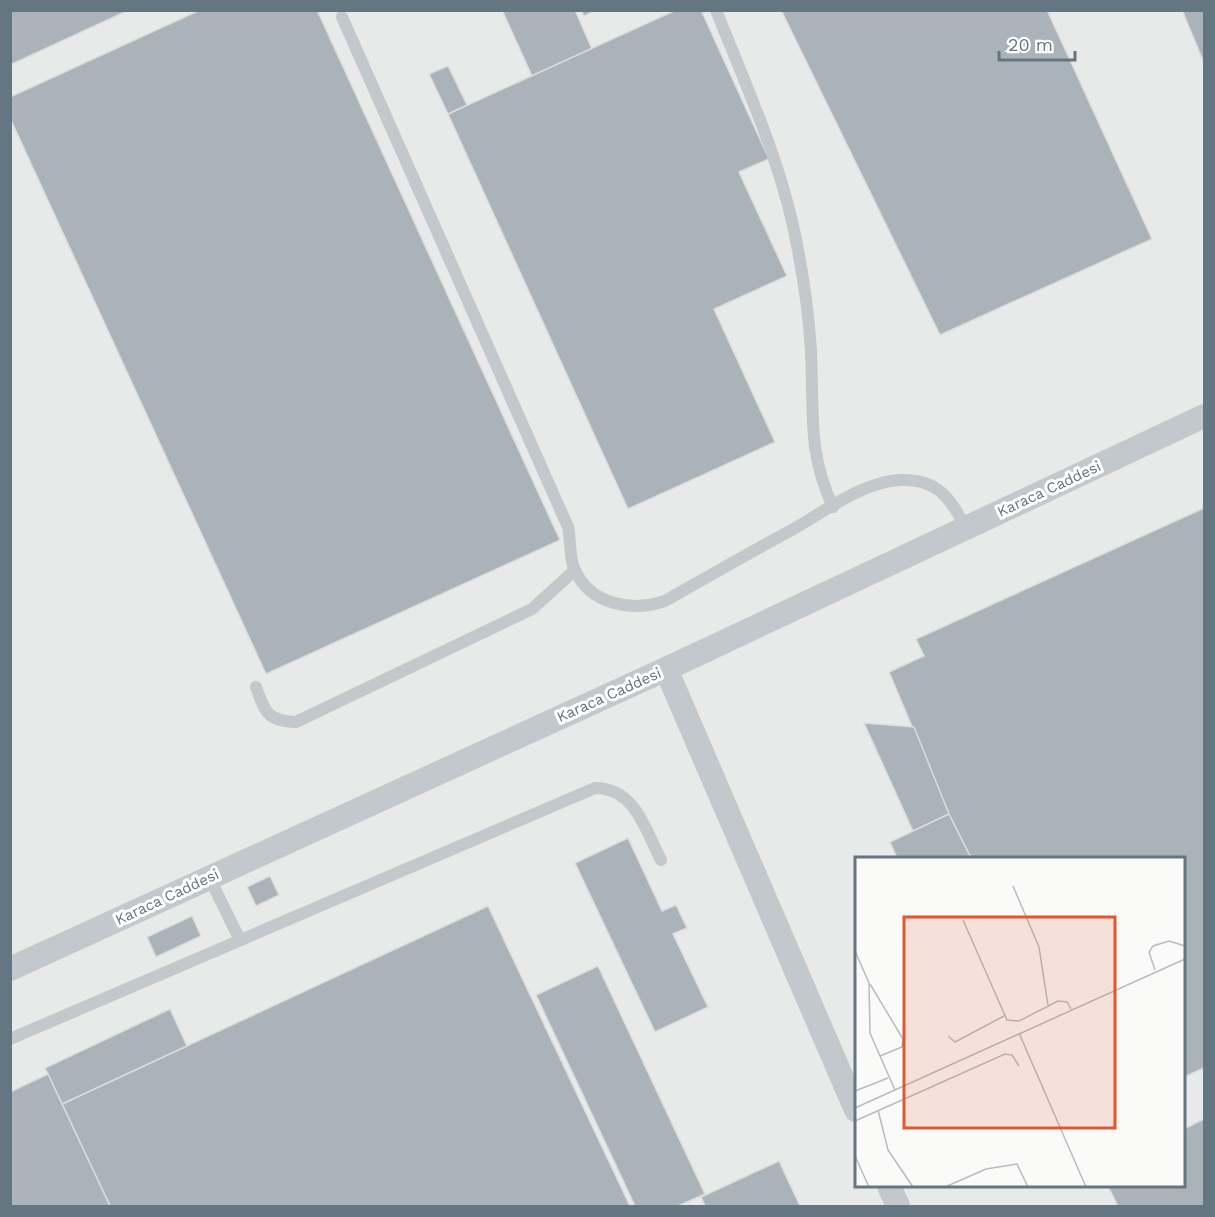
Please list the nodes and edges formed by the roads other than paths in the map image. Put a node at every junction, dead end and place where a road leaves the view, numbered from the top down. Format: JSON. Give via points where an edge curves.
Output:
{"nodes":[{"id":1,"x":716,"y":10,"type":"edge"},
{"id":2,"x":342,"y":17,"type":"dead end"},
{"id":3,"x":1204,"y":416,"type":"edge"},
{"id":4,"x":833,"y":507,"type":"junction"},
{"id":5,"x":966,"y":528,"type":"junction"},
{"id":6,"x":575,"y":570,"type":"junction"},
{"id":7,"x":666,"y":669,"type":"junction"},
{"id":8,"x":256,"y":687,"type":"dead end"},
{"id":9,"x":661,"y":860,"type":"dead end"},
{"id":10,"x":209,"y":878,"type":"junction"},
{"id":11,"x":240,"y":940,"type":"junction"},
{"id":12,"x":10,"y":969,"type":"edge"},
{"id":13,"x":10,"y":1039,"type":"edge"},
{"id":14,"x":855,"y":1108,"type":"edge"},
{"id":15,"x":890,"y":1187,"type":"edge"},
{"id":16,"x":898,"y":1206,"type":"edge"}],
"edges":[{"from":1,"to":4,"type":"lane","via":[[780,170],[790,211],[806,295],[813,448]]},
{"from":2,"to":6,"type":"lane","via":[[568,526]]},
{"from":3,"to":5,"type":"street","name":"Karaca Caddesi"},
{"from":4,"to":5,"type":"lane","via":[[886,482],[917,482],[948,497]]},
{"from":4,"to":6,"type":"lane","via":[[651,606],[606,601]]},
{"from":5,"to":7,"type":"street","name":"Karaca Caddesi"},
{"from":6,"to":8,"type":"lane","via":[[532,609],[296,722],[278,720],[266,713]]},
{"from":7,"to":10,"type":"street","name":"Karaca Caddesi"},
{"from":7,"to":14,"type":"street"},
{"from":9,"to":11,"type":"lane","via":[[626,796],[595,788]]},
{"from":10,"to":11,"type":"lane"},
{"from":10,"to":12,"type":"street","name":"Karaca Caddesi"},
{"from":11,"to":13,"type":"lane"},
{"from":15,"to":16,"type":"street"}]}
